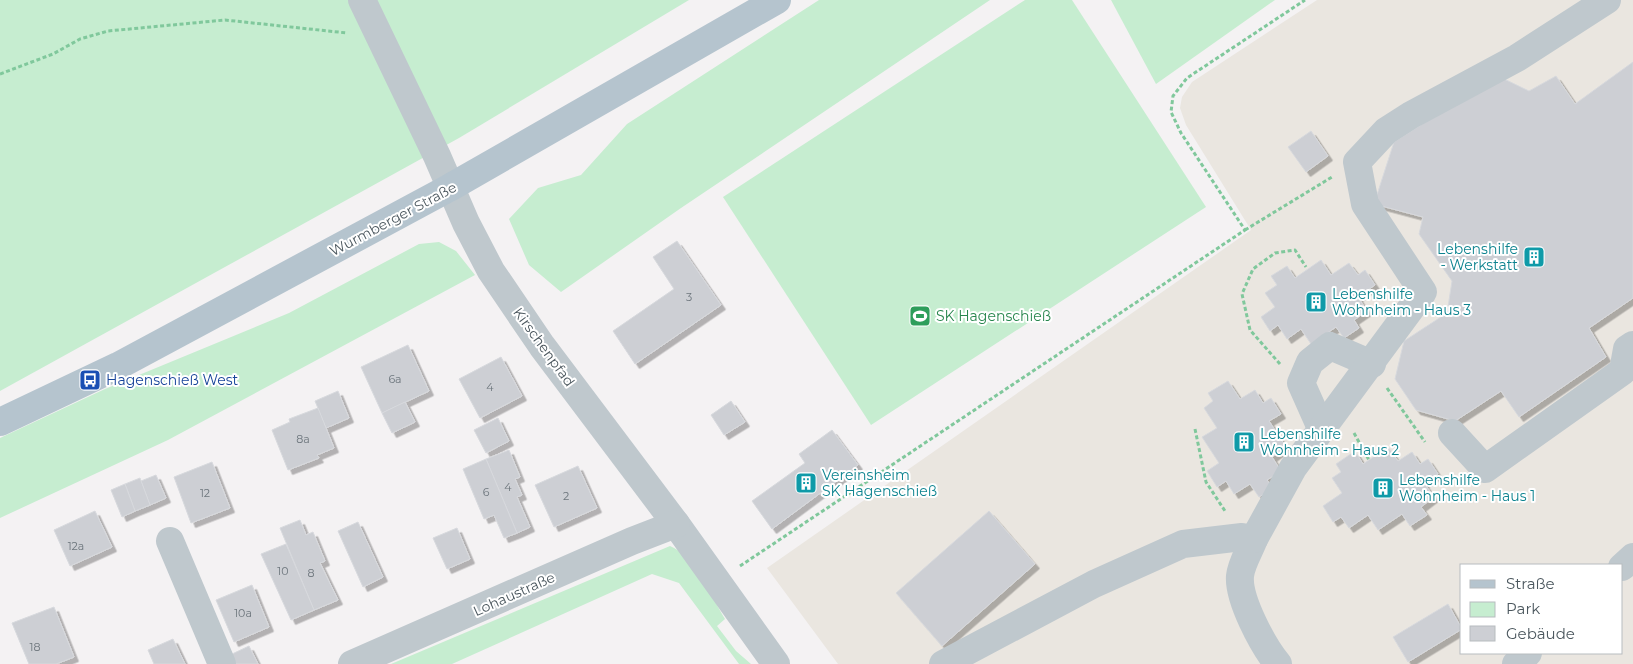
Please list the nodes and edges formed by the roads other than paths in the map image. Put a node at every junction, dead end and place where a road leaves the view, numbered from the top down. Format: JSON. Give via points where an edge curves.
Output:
{"nodes":[{"id":1,"x":362,"y":0,"type":"edge"},
{"id":2,"x":777,"y":0,"type":"edge"},
{"id":3,"x":1607,"y":0,"type":"edge"},
{"id":4,"x":449,"y":188,"type":"junction"},
{"id":5,"x":1631,"y":349,"type":"edge"},
{"id":6,"x":1372,"y":364,"type":"junction"},
{"id":7,"x":0,"y":422,"type":"edge"},
{"id":8,"x":1321,"y":428,"type":"junction"},
{"id":9,"x":1452,"y":433,"type":"dead end"},
{"id":10,"x":676,"y":524,"type":"junction"},
{"id":11,"x":1248,"y":538,"type":"junction"},
{"id":12,"x":170,"y":541,"type":"dead end"},
{"id":13,"x":1633,"y":557,"type":"edge"},
{"id":14,"x":1623,"y":566,"type":"edge"},
{"id":15,"x":1527,"y":654,"type":"edge"},
{"id":16,"x":222,"y":664,"type":"edge"},
{"id":17,"x":352,"y":664,"type":"edge"},
{"id":18,"x":776,"y":664,"type":"edge"},
{"id":19,"x":943,"y":664,"type":"edge"},
{"id":20,"x":1278,"y":664,"type":"edge"},
{"id":21,"x":1516,"y":664,"type":"edge"}],
"edges":[{"from":1,"to":4,"type":"street","name":"Kirschenpfad","via":[[437,156]]},
{"from":2,"to":4,"type":"main road","name":"Wurmberger Straße"},
{"from":3,"to":6,"type":"street","via":[[1517,58],[1386,131],[1357,162],[1365,204],[1422,292]]},
{"from":4,"to":7,"type":"main road","name":"Wurmberger Straße","via":[[118,366]]},
{"from":4,"to":10,"type":"street","name":"Kirschenpfad","via":[[491,271],[542,346]]},
{"from":5,"to":9,"type":"street","via":[[1623,371],[1485,469]]},
{"from":6,"to":8,"type":"street"},
{"from":6,"to":8,"type":"street","via":[[1330,346],[1310,362],[1301,383]]},
{"from":8,"to":11,"type":"street"},
{"from":10,"to":17,"type":"street","name":"Lohaustraße"},
{"from":10,"to":18,"type":"street","name":"Kirschenpfad"},
{"from":11,"to":19,"type":"street","via":[[1183,544],[1094,584]]},
{"from":11,"to":20,"type":"street","via":[[1240,576],[1248,614]]},
{"from":12,"to":16,"type":"street"},
{"from":13,"to":14,"type":"street"},
{"from":15,"to":21,"type":"street"}]}
